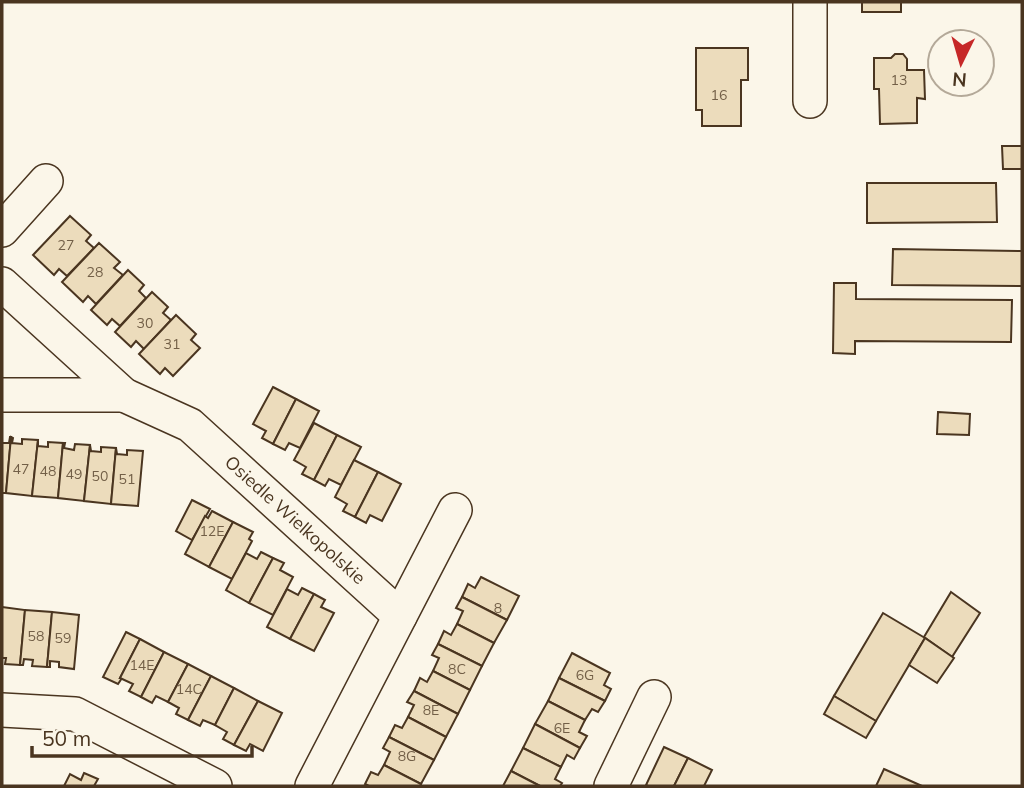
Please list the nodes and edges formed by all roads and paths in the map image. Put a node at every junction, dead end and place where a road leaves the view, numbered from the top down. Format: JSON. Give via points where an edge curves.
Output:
{"nodes":[{"id":1,"x":810,"y":2,"type":"edge"},
{"id":2,"x":810,"y":101,"type":"dead end"},
{"id":3,"x":46,"y":181,"type":"dead end"},
{"id":4,"x":2,"y":230,"type":"edge"},
{"id":5,"x":2,"y":284,"type":"edge"},
{"id":6,"x":2,"y":395,"type":"edge"},
{"id":7,"x":124,"y":395,"type":"junction"},
{"id":8,"x":455,"y":510,"type":"dead end"},
{"id":9,"x":400,"y":616,"type":"junction"},
{"id":10,"x":654,"y":697,"type":"dead end"},
{"id":11,"x":2,"y":710,"type":"edge"},
{"id":12,"x":215,"y":786,"type":"edge"},
{"id":13,"x":312,"y":786,"type":"edge"},
{"id":14,"x":611,"y":786,"type":"edge"}],
"edges":[{"from":1,"to":2,"type":"street"},
{"from":3,"to":4,"type":"street"},
{"from":5,"to":7,"type":"street"},
{"from":6,"to":7,"type":"street"},
{"from":7,"to":9,"type":"street","name":"Osiedle Wielkopolskie","via":[[190,425]]},
{"from":8,"to":9,"type":"street"},
{"from":9,"to":13,"type":"street"},
{"from":10,"to":14,"type":"street"},
{"from":11,"to":12,"type":"street","via":[[75,715]]}]}
